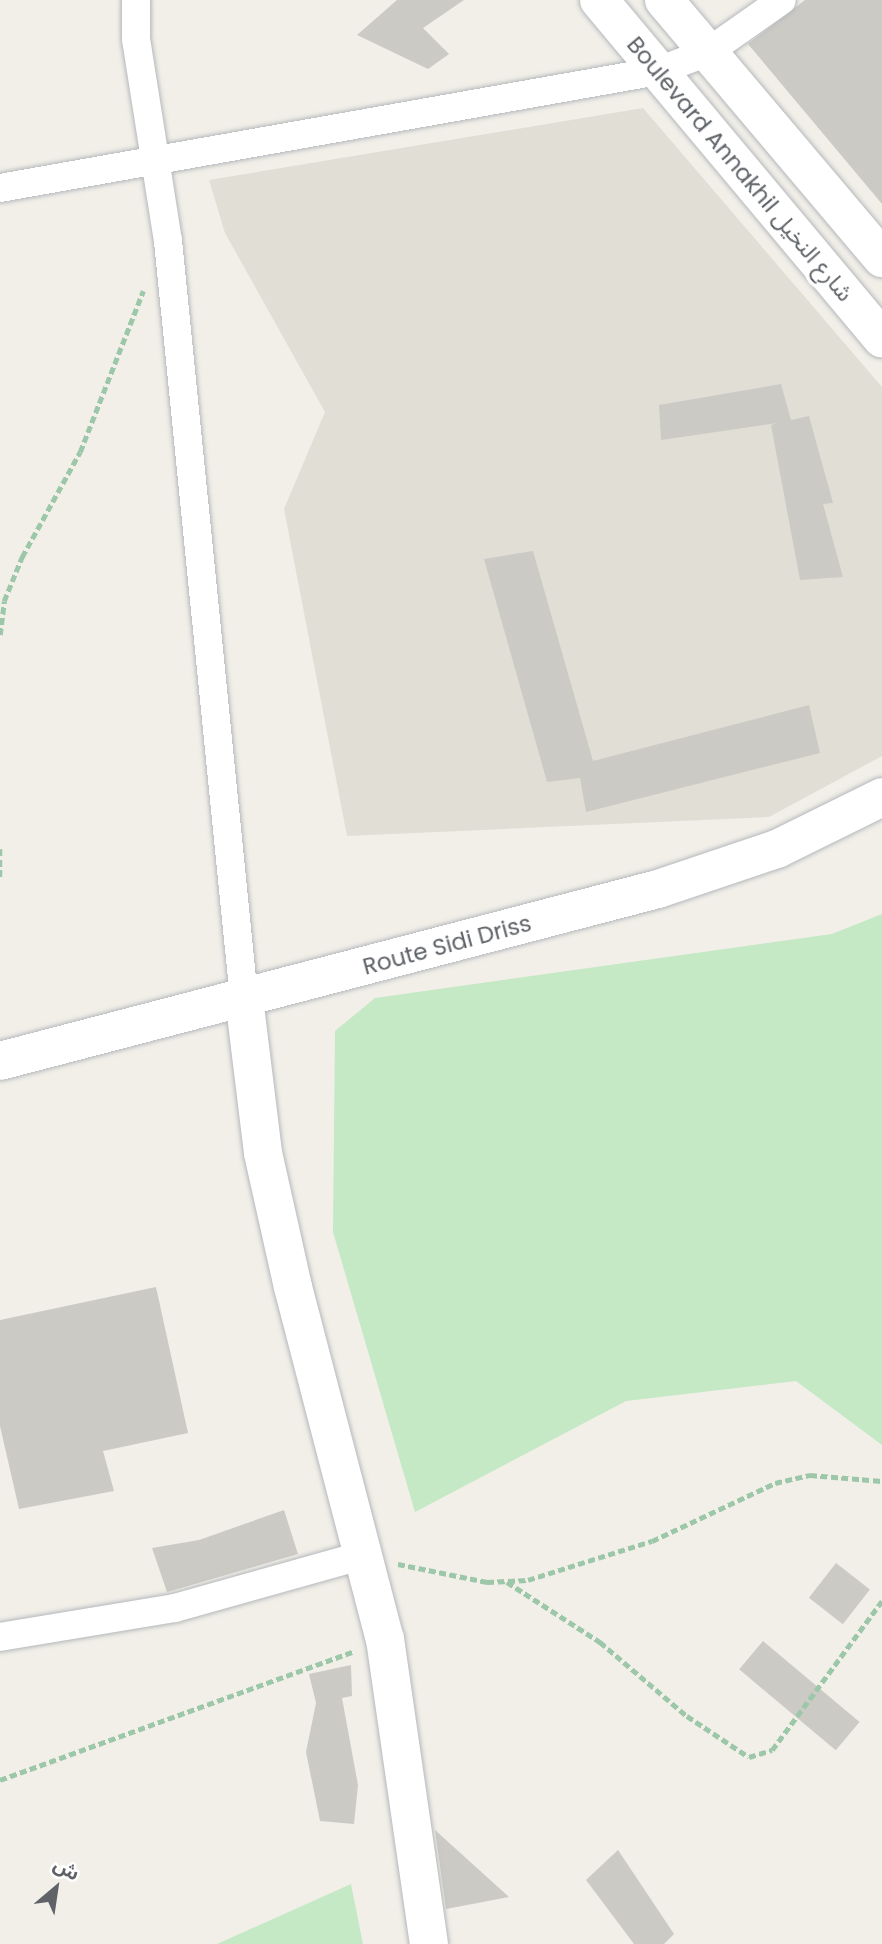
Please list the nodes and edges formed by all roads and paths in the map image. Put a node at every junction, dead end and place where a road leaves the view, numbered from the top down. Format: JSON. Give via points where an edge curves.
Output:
{"nodes":[{"id":1,"x":136,"y":0,"type":"edge"},
{"id":2,"x":599,"y":0,"type":"edge"},
{"id":3,"x":664,"y":0,"type":"edge"},
{"id":4,"x":782,"y":0,"type":"edge"},
{"id":5,"x":708,"y":52,"type":"junction"},
{"id":6,"x":658,"y":71,"type":"junction"},
{"id":7,"x":159,"y":161,"type":"junction"},
{"id":8,"x":0,"y":188,"type":"edge"},
{"id":9,"x":882,"y":258,"type":"edge"},
{"id":10,"x":144,"y":287,"type":"dead end"},
{"id":11,"x":882,"y":338,"type":"edge"},
{"id":12,"x":0,"y":635,"type":"edge"},
{"id":13,"x":882,"y":797,"type":"edge"},
{"id":14,"x":0,"y":849,"type":"edge"},
{"id":15,"x":0,"y":880,"type":"edge"},
{"id":16,"x":244,"y":998,"type":"junction"},
{"id":17,"x":0,"y":1061,"type":"edge"},
{"id":18,"x":882,"y":1481,"type":"edge"},
{"id":19,"x":363,"y":1555,"type":"junction"},
{"id":20,"x":506,"y":1581,"type":"junction"},
{"id":21,"x":882,"y":1601,"type":"edge"},
{"id":22,"x":0,"y":1637,"type":"edge"},
{"id":23,"x":385,"y":1639,"type":"junction"},
{"id":24,"x":0,"y":1780,"type":"edge"},
{"id":25,"x":429,"y":1944,"type":"edge"}],
"edges":[{"from":1,"to":7,"type":"street","via":[[136,39]]},
{"from":2,"to":6,"type":"street","name":"Boulevard Annakhil شارع النخيل"},
{"from":3,"to":5,"type":"street"},
{"from":4,"to":5,"type":"street"},
{"from":5,"to":6,"type":"street"},
{"from":5,"to":9,"type":"street"},
{"from":6,"to":7,"type":"street"},
{"from":6,"to":11,"type":"street","name":"Boulevard Annakhil شارع النخيل"},
{"from":7,"to":8,"type":"street"},
{"from":7,"to":16,"type":"street"},
{"from":10,"to":12,"type":"path","via":[[80,452],[18,568]]},
{"from":13,"to":16,"type":"street","name":"Route Sidi Driss","via":[[777,849],[658,889]]},
{"from":14,"to":15,"type":"path"},
{"from":16,"to":17,"type":"street","name":"Route Sidi Driss"},
{"from":16,"to":19,"type":"street","via":[[266,1166]]},
{"from":18,"to":20,"type":"path","via":[[810,1475],[775,1483],[652,1541]]},
{"from":19,"to":20,"type":"path","via":[[449,1576]]},
{"from":19,"to":22,"type":"street","via":[[175,1608]]},
{"from":19,"to":23,"type":"street"},
{"from":20,"to":21,"type":"path","via":[[600,1642],[687,1716],[749,1757],[772,1750]]},
{"from":23,"to":24,"type":"path"},
{"from":23,"to":25,"type":"street"}]}
